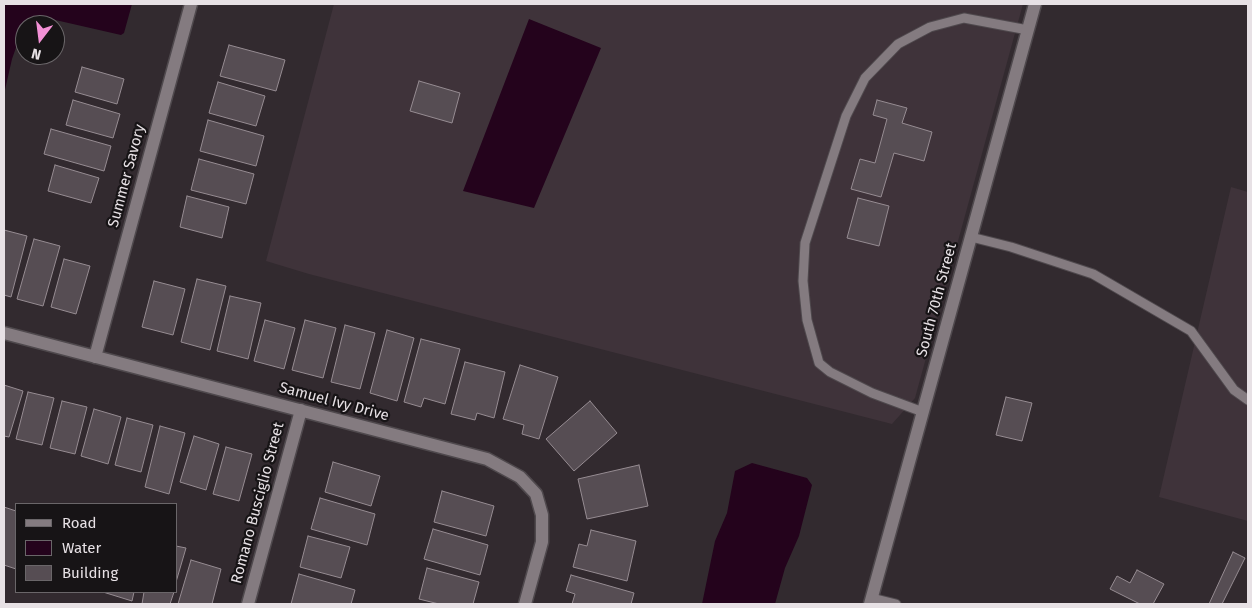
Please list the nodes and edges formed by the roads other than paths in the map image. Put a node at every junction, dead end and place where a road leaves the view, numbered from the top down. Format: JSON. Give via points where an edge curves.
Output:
{"nodes":[{"id":1,"x":191,"y":4,"type":"edge"},
{"id":2,"x":1035,"y":4,"type":"edge"},
{"id":3,"x":1028,"y":30,"type":"junction"},
{"id":4,"x":971,"y":237,"type":"junction"},
{"id":5,"x":4,"y":333,"type":"edge"},
{"id":6,"x":95,"y":357,"type":"junction"},
{"id":7,"x":1248,"y":400,"type":"edge"},
{"id":8,"x":300,"y":410,"type":"junction"},
{"id":9,"x":923,"y":412,"type":"junction"},
{"id":10,"x":871,"y":601,"type":"edge"},
{"id":11,"x":248,"y":604,"type":"edge"},
{"id":12,"x":525,"y":604,"type":"edge"},
{"id":13,"x":896,"y":604,"type":"edge"}],
"edges":[{"from":1,"to":6,"type":"street","name":"Summer Savory"},
{"from":2,"to":3,"type":"street","name":"South 70th Street"},
{"from":3,"to":4,"type":"street","name":"South 70th Street"},
{"from":3,"to":9,"type":"lane","via":[[964,18],[930,27],[898,44],[865,78],[846,116],[804,242],[807,320],[819,363],[872,393]]},
{"from":4,"to":7,"type":"lane","via":[[1093,274],[1191,331],[1234,390]]},
{"from":4,"to":9,"type":"street","name":"South 70th Street"},
{"from":5,"to":6,"type":"street","name":"Samuel Ivy Drive"},
{"from":6,"to":8,"type":"street","name":"Samuel Ivy Drive"},
{"from":8,"to":11,"type":"street","name":"Romano Busciglio Street"},
{"from":8,"to":12,"type":"street","name":"Samuel Ivy Drive","via":[[487,459],[520,478],[536,494],[542,515],[542,542]]},
{"from":9,"to":10,"type":"street","name":"South 70th Street"},
{"from":10,"to":13,"type":"lane"}]}
